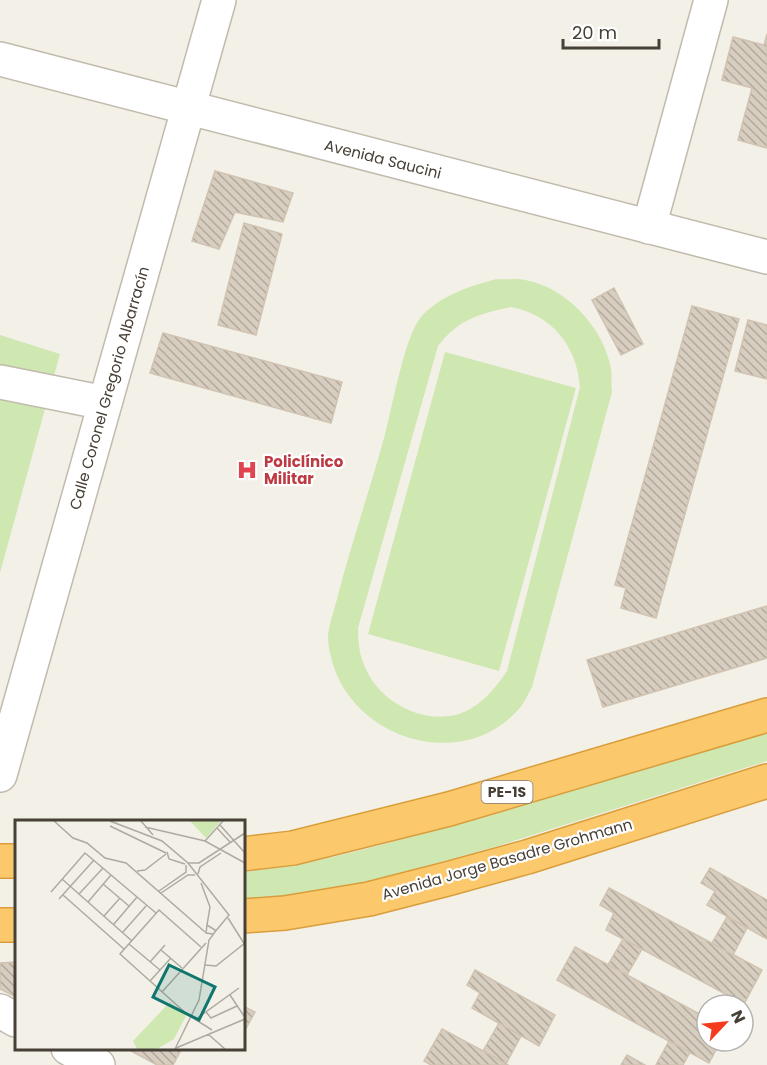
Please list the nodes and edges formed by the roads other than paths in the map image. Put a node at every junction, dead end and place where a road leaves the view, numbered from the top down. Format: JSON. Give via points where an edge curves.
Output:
{"nodes":[{"id":1,"x":219,"y":0,"type":"edge"},
{"id":2,"x":711,"y":0,"type":"edge"},
{"id":3,"x":0,"y":59,"type":"edge"},
{"id":4,"x":188,"y":109,"type":"junction"},
{"id":5,"x":649,"y":227,"type":"junction"},
{"id":6,"x":767,"y":257,"type":"edge"},
{"id":7,"x":0,"y":382,"type":"edge"},
{"id":8,"x":105,"y":403,"type":"junction"},
{"id":9,"x":767,"y":715,"type":"edge"},
{"id":10,"x":0,"y":775,"type":"edge"},
{"id":11,"x":767,"y":781,"type":"edge"},
{"id":12,"x":244,"y":854,"type":"edge"},
{"id":13,"x":244,"y":916,"type":"edge"},
{"id":14,"x":15,"y":924,"type":"edge"},
{"id":15,"x":0,"y":925,"type":"edge"},
{"id":16,"x":0,"y":1011,"type":"edge"},
{"id":17,"x":15,"y":1019,"type":"edge"},
{"id":18,"x":72,"y":1050,"type":"edge"},
{"id":19,"x":98,"y":1065,"type":"edge"}],
"edges":[{"from":1,"to":4,"type":"street","name":"Calle Coronel Gregorio Albarracín"},
{"from":2,"to":5,"type":"street"},
{"from":3,"to":4,"type":"street","name":"Avenida Saucini"},
{"from":4,"to":5,"type":"street","name":"Avenida Saucini"},
{"from":4,"to":8,"type":"street","name":"Calle Coronel Gregorio Albarracín"},
{"from":5,"to":6,"type":"street","name":"Avenida Saucini"},
{"from":7,"to":8,"type":"street"},
{"from":8,"to":10,"type":"street","name":"Calle Coronel Gregorio Albarracín"},
{"from":9,"to":12,"type":"highway","number":"PE-1S","via":[[449,809],[293,848]]},
{"from":11,"to":13,"type":"highway","name":"Avenida Jorge Basadre Grohmann","via":[[447,879],[369,899]]},
{"from":14,"to":15,"type":"highway"},
{"from":16,"to":17,"type":"street"},
{"from":18,"to":19,"type":"street"}]}
